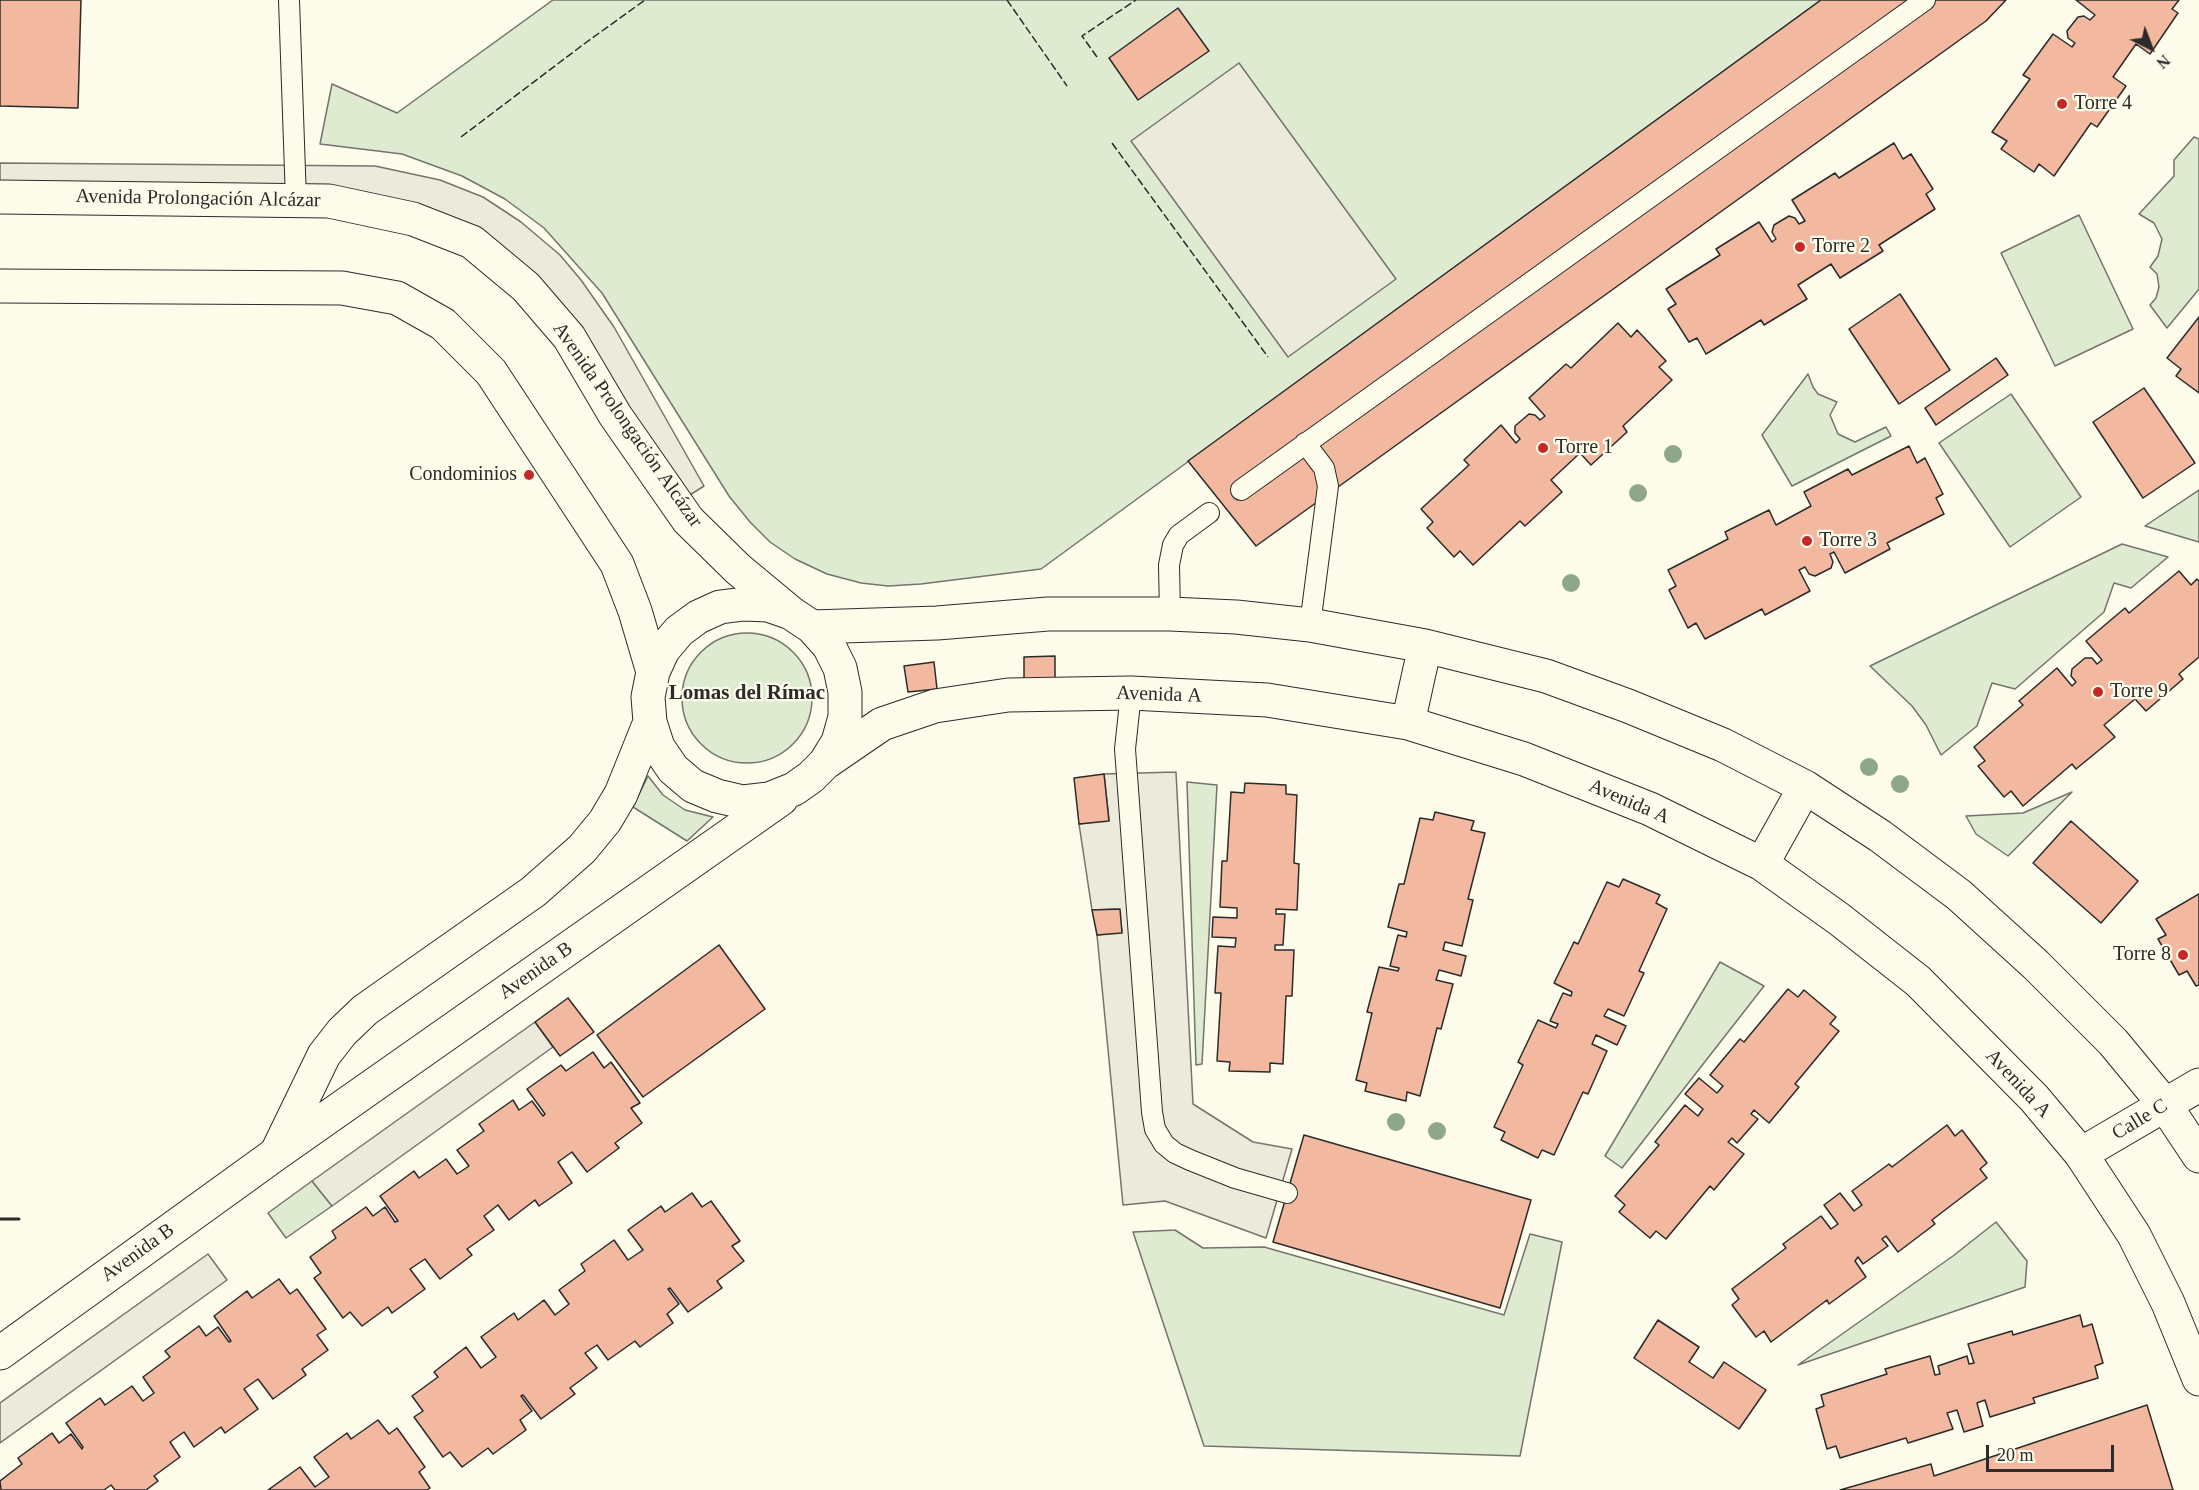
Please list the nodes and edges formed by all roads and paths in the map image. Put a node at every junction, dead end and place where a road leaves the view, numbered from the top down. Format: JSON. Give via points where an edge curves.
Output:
{"nodes":[{"id":1,"x":289,"y":0,"type":"edge"},
{"id":2,"x":1924,"y":0,"type":"edge"},
{"id":3,"x":0,"y":197,"type":"edge"},
{"id":4,"x":296,"y":200,"type":"junction"},
{"id":5,"x":0,"y":286,"type":"edge"},
{"id":6,"x":1305,"y":443,"type":"junction"},
{"id":7,"x":1241,"y":490,"type":"dead end"},
{"id":8,"x":1209,"y":513,"type":"dead end"},
{"id":9,"x":1170,"y":614,"type":"junction"},
{"id":10,"x":802,"y":620,"type":"junction"},
{"id":11,"x":1310,"y":625,"type":"junction"},
{"id":12,"x":1425,"y":646,"type":"junction"},
{"id":13,"x":653,"y":672,"type":"junction"},
{"id":14,"x":1131,"y":693,"type":"junction"},
{"id":15,"x":650,"y":722,"type":"junction"},
{"id":16,"x":1408,"y":723,"type":"junction"},
{"id":17,"x":825,"y":762,"type":"junction"},
{"id":18,"x":1804,"y":788,"type":"junction"},
{"id":19,"x":794,"y":789,"type":"junction"},
{"id":20,"x":1762,"y":864,"type":"junction"},
{"id":21,"x":2199,"y":1085,"type":"edge"},
{"id":22,"x":2165,"y":1105,"type":"junction"},
{"id":23,"x":277,"y":1153,"type":"junction"},
{"id":24,"x":2081,"y":1154,"type":"junction"},
{"id":25,"x":2199,"y":1156,"type":"edge"},
{"id":26,"x":1287,"y":1193,"type":"dead end"},
{"id":27,"x":0,"y":1353,"type":"edge"},
{"id":28,"x":2199,"y":1379,"type":"edge"}],
"edges":[{"from":1,"to":4,"type":"lane"},
{"from":2,"to":6,"type":"lane"},
{"from":3,"to":4,"type":"main road","name":"Avenida Prolongación Alcázar"},
{"from":4,"to":10,"type":"main road","name":"Avenida Prolongación Alcázar","via":[[329,201],[414,219],[472,242],[526,287],[569,337],[615,415],[688,520],[738,569]]},
{"from":5,"to":13,"type":"main road","via":[[342,288],[397,298],[443,324],[490,372],[617,564]]},
{"from":6,"to":7,"type":"lane"},
{"from":6,"to":11,"type":"lane","via":[[1324,468],[1328,486]]},
{"from":8,"to":9,"type":"lane","via":[[1179,535],[1173,545],[1169,565]]},
{"from":9,"to":10,"type":"main road","via":[[1048,614],[937,623]]},
{"from":9,"to":11,"type":"main road"},
{"from":10,"to":13,"type":"main road","via":[[760,605],[720,607],[679,631],[663,650]]},
{"from":10,"to":17,"type":"main road","via":[[829,646],[840,668],[845,692],[843,725]]},
{"from":11,"to":12,"type":"main road"},
{"from":12,"to":16,"type":"main road"},
{"from":12,"to":18,"type":"main road","via":[[1546,676],[1628,706],[1723,745]]},
{"from":13,"to":15,"type":"main road","via":[[648,697]]},
{"from":14,"to":16,"type":"main road","name":"Avenida A","via":[[1267,700]]},
{"from":14,"to":17,"type":"main road","name":"Avenida A","via":[[1008,694],[935,706],[882,724]]},
{"from":14,"to":26,"type":"lane","via":[[1125,748],[1155,1129],[1175,1153],[1235,1178]]},
{"from":15,"to":19,"type":"main road","via":[[658,747],[673,769],[693,786],[743,801],[769,799]]},
{"from":15,"to":23,"type":"main road","name":"Avenida B","via":[[621,794],[582,849],[533,892],[365,1010],[342,1032],[324,1055]]},
{"from":16,"to":20,"type":"main road","name":"Avenida A","via":[[1524,759],[1618,796]]},
{"from":17,"to":19,"type":"main road"},
{"from":18,"to":20,"type":"main road"},
{"from":18,"to":22,"type":"main road","via":[[1880,836],[1959,895],[2113,1042]]},
{"from":19,"to":23,"type":"main road","name":"Avenida B"},
{"from":20,"to":24,"type":"main road","name":"Avenida A","via":[[1918,981],[2034,1098]]},
{"from":21,"to":22,"type":"main road","name":"Calle C"},
{"from":22,"to":24,"type":"main road","name":"Calle C"},
{"from":22,"to":25,"type":"main road"},
{"from":23,"to":27,"type":"main road","name":"Avenida B"},
{"from":24,"to":28,"type":"main road","name":"Avenida A","via":[[2134,1235],[2168,1303]]}]}
